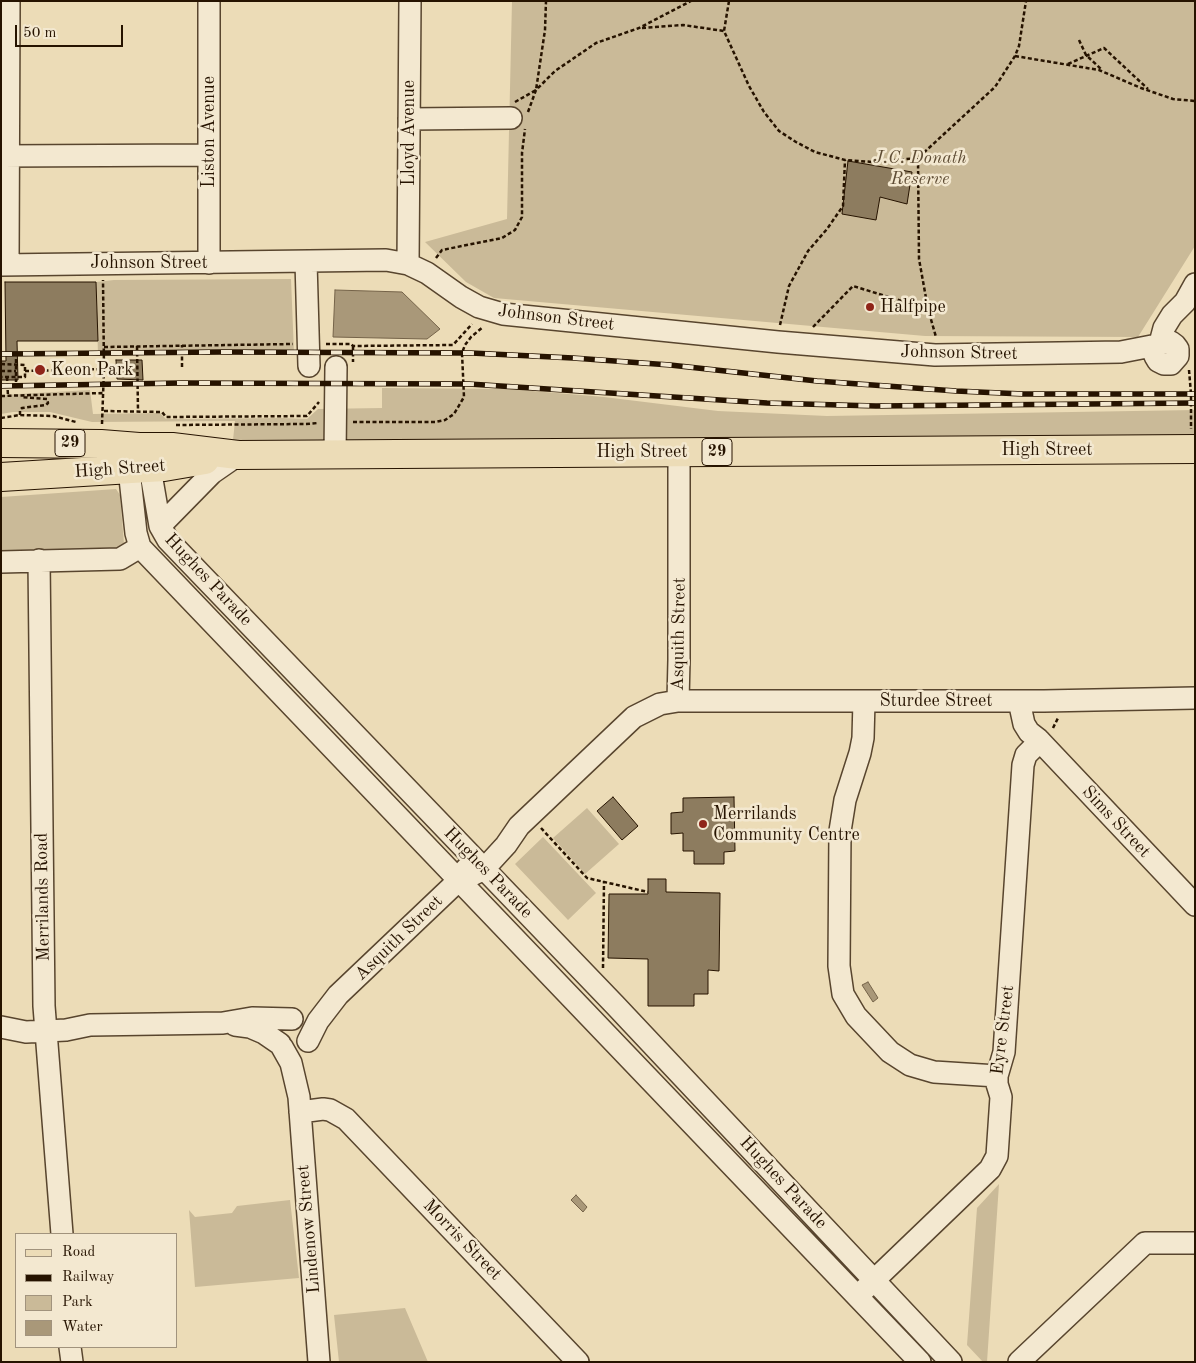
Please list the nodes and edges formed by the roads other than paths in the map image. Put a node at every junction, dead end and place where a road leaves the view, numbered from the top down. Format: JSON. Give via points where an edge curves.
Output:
{"nodes":[{"id":1,"x":9,"y":1,"type":"edge"},
{"id":2,"x":209,"y":1,"type":"edge"},
{"id":3,"x":410,"y":1,"type":"edge"},
{"id":4,"x":518,"y":116,"type":"road end"},
{"id":5,"x":409,"y":119,"type":"junction"},
{"id":6,"x":208,"y":155,"type":"junction"},
{"id":7,"x":5,"y":156,"type":"edge"},
{"id":8,"x":306,"y":262,"type":"junction"},
{"id":9,"x":209,"y":263,"type":"junction"},
{"id":10,"x":408,"y":264,"type":"junction"},
{"id":11,"x":5,"y":265,"type":"edge"},
{"id":12,"x":1190,"y":293,"type":"edge"},
{"id":13,"x":1175,"y":352,"type":"edge"},
{"id":14,"x":309,"y":366,"type":"dead end"},
{"id":15,"x":344,"y":367,"type":"road end"},
{"id":16,"x":1188,"y":439,"type":"edge"},
{"id":17,"x":1,"y":443,"type":"edge"},
{"id":18,"x":679,"y":452,"type":"junction"},
{"id":19,"x":238,"y":455,"type":"junction"},
{"id":20,"x":335,"y":455,"type":"junction"},
{"id":21,"x":139,"y":461,"type":"junction"},
{"id":22,"x":1,"y":477,"type":"edge"},
{"id":23,"x":160,"y":526,"type":"junction"},
{"id":24,"x":140,"y":547,"type":"junction"},
{"id":25,"x":39,"y":560,"type":"junction"},
{"id":26,"x":1,"y":562,"type":"edge"},
{"id":27,"x":201,"y":575,"type":"junction"},
{"id":28,"x":184,"y":592,"type":"junction"},
{"id":29,"x":1195,"y":698,"type":"edge"},
{"id":30,"x":678,"y":701,"type":"junction"},
{"id":31,"x":864,"y":701,"type":"junction"},
{"id":32,"x":1019,"y":701,"type":"junction"},
{"id":33,"x":1044,"y":701,"type":"junction"},
{"id":34,"x":1043,"y":736,"type":"junction"},
{"id":35,"x":479,"y":864,"type":"junction"},
{"id":36,"x":459,"y":880,"type":"junction"},
{"id":37,"x":1195,"y":905,"type":"edge"},
{"id":38,"x":338,"y":995,"type":"junction"},
{"id":39,"x":615,"y":1005,"type":"junction"},
{"id":40,"x":294,"y":1019,"type":"junction"},
{"id":41,"x":223,"y":1023,"type":"junction"},
{"id":42,"x":596,"y":1024,"type":"junction"},
{"id":43,"x":45,"y":1026,"type":"junction"},
{"id":44,"x":1,"y":1027,"type":"edge"},
{"id":45,"x":308,"y":1042,"type":"junction"},
{"id":46,"x":281,"y":1045,"type":"junction"},
{"id":47,"x":997,"y":1076,"type":"junction"},
{"id":48,"x":299,"y":1104,"type":"junction"},
{"id":49,"x":62,"y":1233,"type":"edge"},
{"id":50,"x":1195,"y":1243,"type":"edge"},
{"id":51,"x":875,"y":1280,"type":"junction"},
{"id":52,"x":857,"y":1296,"type":"junction"},
{"id":53,"x":70,"y":1348,"type":"edge"},
{"id":54,"x":72,"y":1362,"type":"edge"},
{"id":55,"x":320,"y":1362,"type":"edge"},
{"id":56,"x":578,"y":1362,"type":"edge"},
{"id":57,"x":920,"y":1362,"type":"edge"},
{"id":58,"x":951,"y":1362,"type":"edge"},
{"id":59,"x":1019,"y":1362,"type":"edge"}],
"edges":[{"from":1,"to":7,"type":"street"},
{"from":2,"to":6,"type":"street","name":"Liston Avenue"},
{"from":3,"to":5,"type":"street","name":"Lloyd Avenue"},
{"from":4,"to":5,"type":"street"},
{"from":5,"to":10,"type":"street","name":"Lloyd Avenue"},
{"from":6,"to":7,"type":"street"},
{"from":6,"to":9,"type":"street","name":"Liston Avenue"},
{"from":7,"to":11,"type":"street"},
{"from":8,"to":9,"type":"street","name":"Johnson Street"},
{"from":8,"to":10,"type":"street","name":"Johnson Street","via":[[386,260]]},
{"from":8,"to":14,"type":"street"},
{"from":9,"to":11,"type":"street","name":"Johnson Street"},
{"from":10,"to":13,"type":"street","name":"Johnson Street","via":[[479,307],[503,314],[935,355]]},
{"from":12,"to":13,"type":"street","via":[[1164,328]]},
{"from":15,"to":20,"type":"street"},
{"from":16,"to":18,"type":"main road","name":"High Street","number":"29"},
{"from":17,"to":21,"type":"main road","name":"High Street","number":"29","via":[[101,444]]},
{"from":18,"to":20,"type":"main road","name":"High Street","number":"29"},
{"from":18,"to":30,"type":"street","name":"Asquith Street"},
{"from":19,"to":20,"type":"main road","name":"High Street","number":"29"},
{"from":19,"to":21,"type":"main road","name":"High Street","number":"29"},
{"from":19,"to":23,"type":"street","via":[[212,473]]},
{"from":21,"to":22,"type":"main road","name":"High Street","number":"29"},
{"from":21,"to":23,"type":"street","name":"Hughes Parade"},
{"from":21,"to":24,"type":"street","name":"Hughes Parade","via":[[136,533]]},
{"from":23,"to":27,"type":"street","name":"Hughes Parade","via":[[168,540]]},
{"from":24,"to":25,"type":"street","via":[[120,559]]},
{"from":24,"to":28,"type":"street","name":"Hughes Parade"},
{"from":25,"to":26,"type":"street"},
{"from":25,"to":43,"type":"street","name":"Merrilands Road"},
{"from":27,"to":28,"type":"street"},
{"from":27,"to":35,"type":"street","name":"Hughes Parade"},
{"from":28,"to":36,"type":"street","name":"Hughes Parade"},
{"from":29,"to":33,"type":"street","name":"Sturdee Street"},
{"from":30,"to":31,"type":"street","name":"Sturdee Street"},
{"from":30,"to":35,"type":"street","name":"Asquith Street","via":[[660,704],[634,716],[524,821],[500,835]]},
{"from":31,"to":32,"type":"street","name":"Sturdee Street"},
{"from":31,"to":47,"type":"street","via":[[860,753],[845,800],[840,831],[839,966],[843,994],[856,1016],[890,1052],[910,1065],[934,1072]]},
{"from":32,"to":33,"type":"street","name":"Sturdee Street"},
{"from":32,"to":34,"type":"street","name":"Sims Street","via":[[1029,732]]},
{"from":33,"to":34,"type":"street","via":[[1035,725]]},
{"from":34,"to":37,"type":"street","name":"Sims Street"},
{"from":34,"to":47,"type":"street","name":"Eyre Street","via":[[1026,755],[1023,765],[1004,1052]]},
{"from":35,"to":36,"type":"street","name":"Asquith Street"},
{"from":35,"to":39,"type":"street","name":"Hughes Parade"},
{"from":36,"to":38,"type":"street","name":"Asquith Street"},
{"from":36,"to":42,"type":"street","name":"Hughes Parade"},
{"from":38,"to":40,"type":"street","name":"Asquith Street"},
{"from":38,"to":45,"type":"street","name":"Asquith Street","via":[[318,1021]]},
{"from":39,"to":42,"type":"street"},
{"from":39,"to":51,"type":"street","name":"Hughes Parade"},
{"from":40,"to":41,"type":"street","via":[[252,1018]]},
{"from":40,"to":45,"type":"street","via":[[307,1027]]},
{"from":40,"to":46,"type":"street","via":[[279,1028]]},
{"from":41,"to":43,"type":"street","via":[[90,1026],[66,1030]]},
{"from":41,"to":46,"type":"street","via":[[250,1027]]},
{"from":42,"to":52,"type":"street","name":"Hughes Parade"},
{"from":43,"to":44,"type":"street","via":[[26,1032]]},
{"from":43,"to":49,"type":"street","name":"Merrilands Road"},
{"from":45,"to":46,"type":"street","via":[[296,1051],[286,1050]]},
{"from":45,"to":48,"type":"street","name":"Lindenow Street"},
{"from":46,"to":48,"type":"street","name":"Lindenow Street","via":[[291,1063]]},
{"from":47,"to":51,"type":"street","name":"Eyre Street","via":[[1001,1097],[994,1162]]},
{"from":48,"to":55,"type":"street","name":"Lindenow Street"},
{"from":48,"to":56,"type":"street","name":"Morris Street","via":[[330,1110],[346,1119]]},
{"from":50,"to":59,"type":"street","via":[[1145,1243]]},
{"from":51,"to":52,"type":"street","name":"Eyre Street"},
{"from":51,"to":58,"type":"street","name":"Hughes Parade"},
{"from":52,"to":57,"type":"street","name":"Hughes Parade"},
{"from":53,"to":54,"type":"street"}]}
